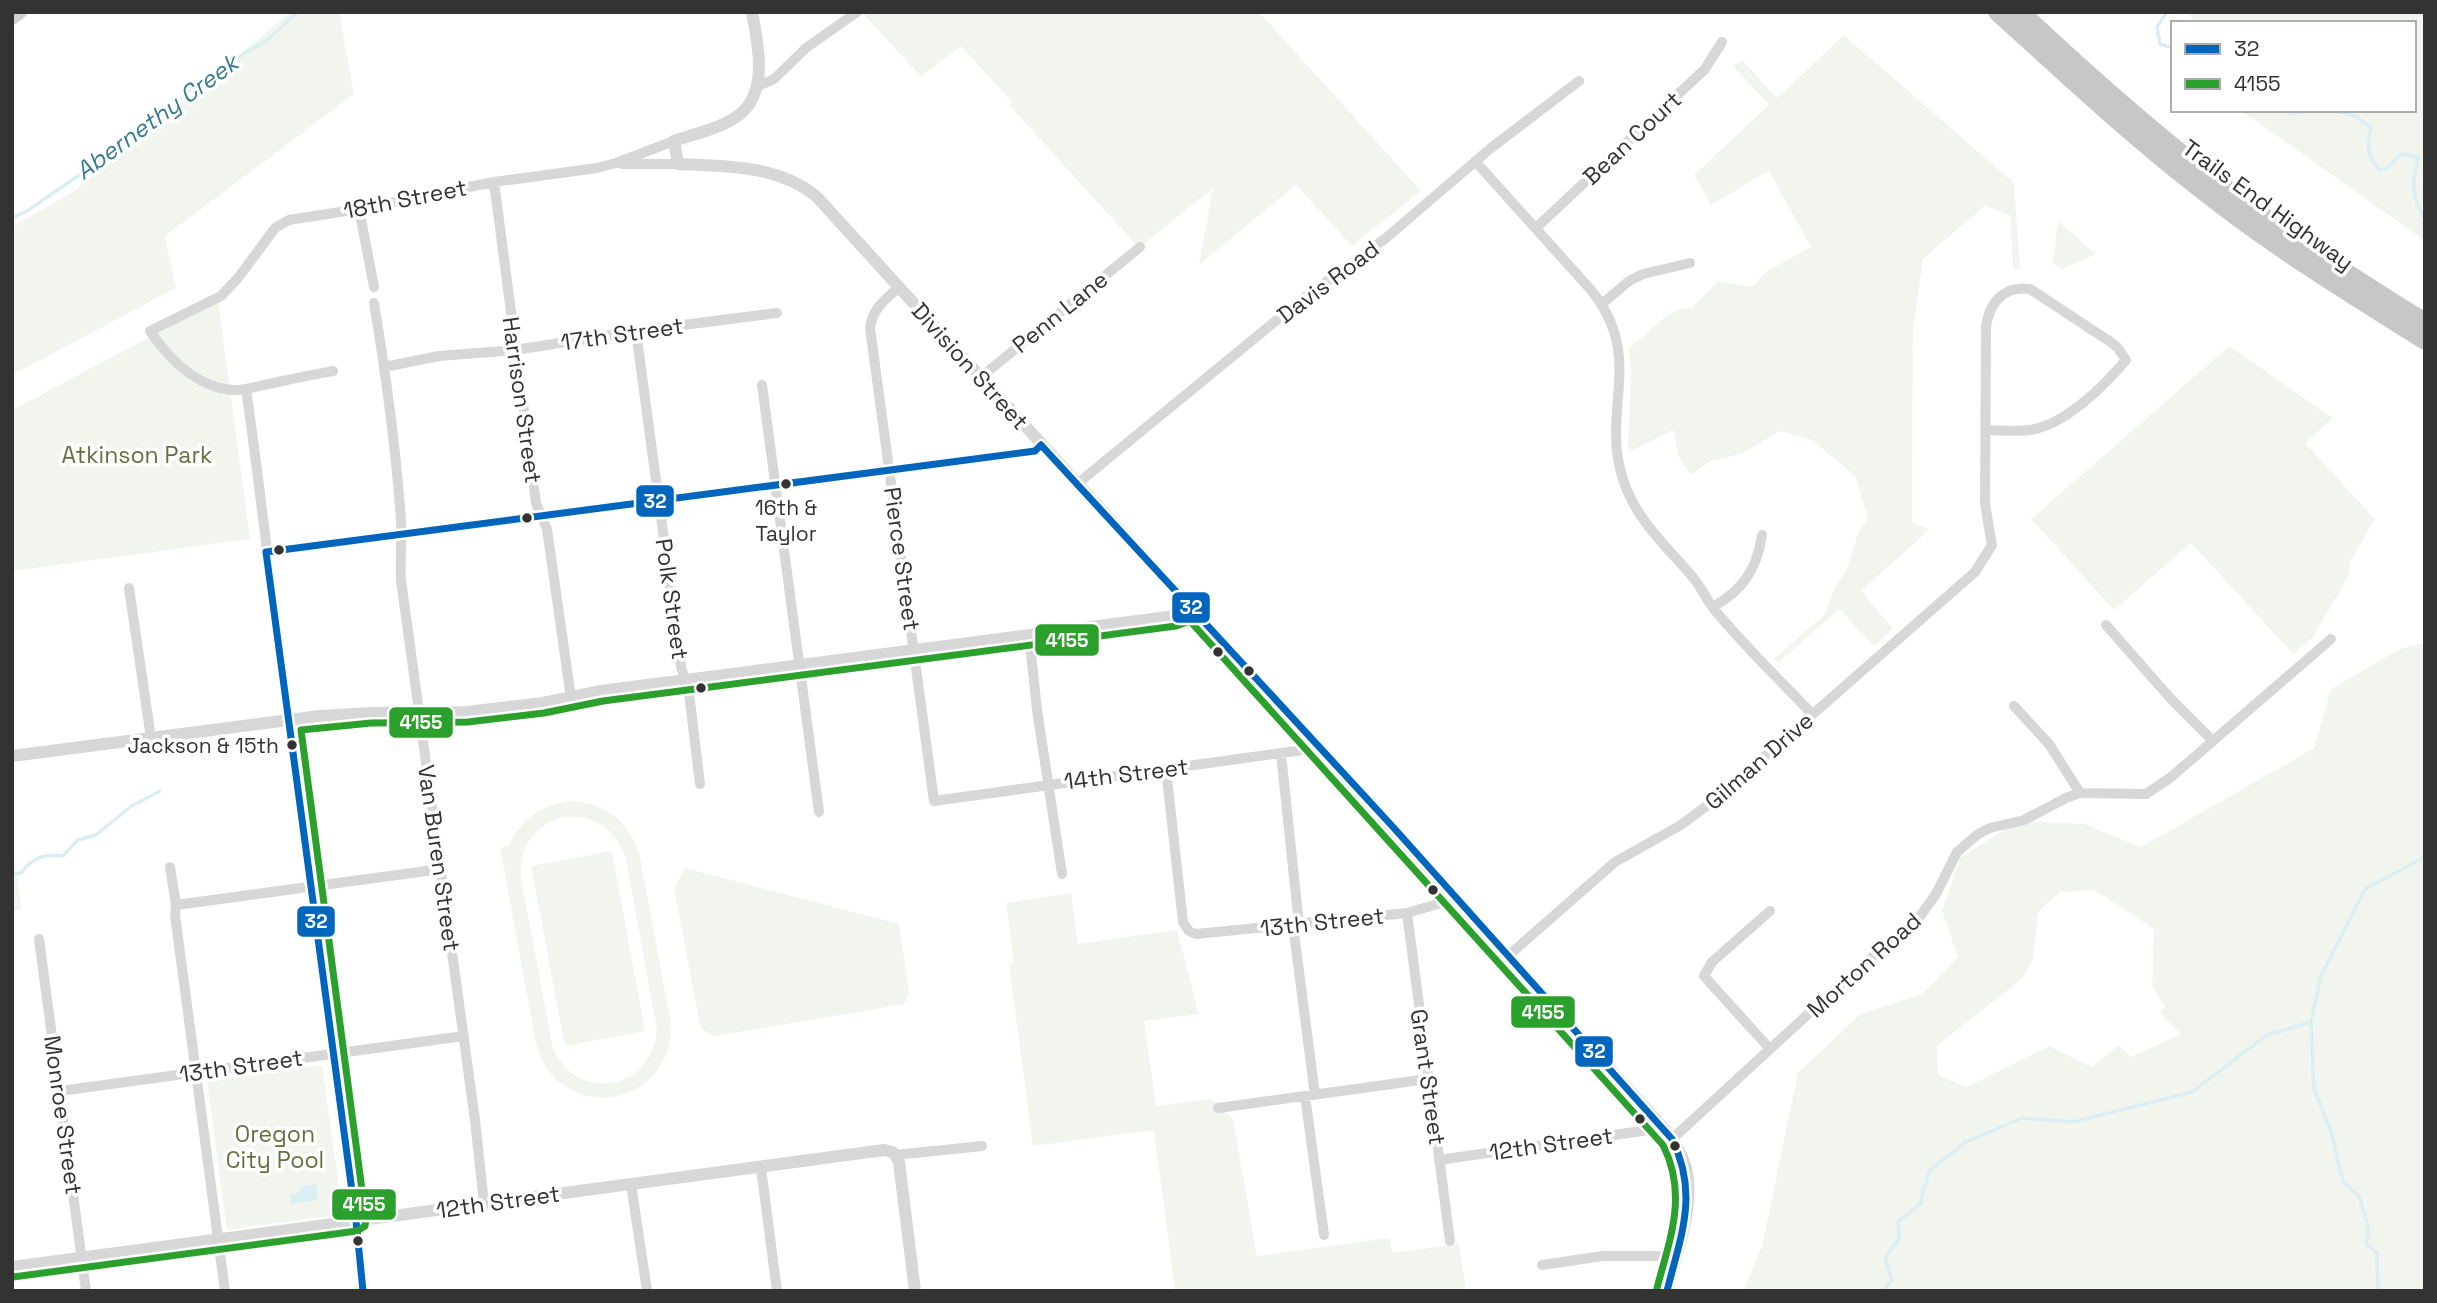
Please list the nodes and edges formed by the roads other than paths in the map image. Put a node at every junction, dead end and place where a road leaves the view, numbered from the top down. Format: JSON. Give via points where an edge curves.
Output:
{"nodes":[{"id":1,"x":20,"y":12,"type":"edge"},
{"id":2,"x":752,"y":12,"type":"edge"},
{"id":3,"x":857,"y":12,"type":"edge"},
{"id":4,"x":1997,"y":12,"type":"edge"},
{"id":5,"x":2021,"y":12,"type":"edge"},
{"id":6,"x":12,"y":18,"type":"edge"},
{"id":7,"x":1722,"y":42,"type":"dead end"},
{"id":8,"x":1579,"y":80,"type":"dead end"},
{"id":9,"x":756,"y":88,"type":"junction"},
{"id":10,"x":674,"y":141,"type":"junction"},
{"id":11,"x":1475,"y":161,"type":"junction"},
{"id":12,"x":616,"y":163,"type":"junction"},
{"id":13,"x":678,"y":164,"type":"junction"},
{"id":14,"x":774,"y":173,"type":"joint"},
{"id":15,"x":494,"y":182,"type":"junction"},
{"id":16,"x":359,"y":209,"type":"junction"},
{"id":17,"x":1536,"y":228,"type":"junction"},
{"id":18,"x":1140,"y":247,"type":"dead end"},
{"id":19,"x":1690,"y":263,"type":"dead end"},
{"id":20,"x":374,"y":286,"type":"dead end"},
{"id":21,"x":899,"y":287,"type":"junction"},
{"id":22,"x":374,"y":303,"type":"dead end"},
{"id":23,"x":1602,"y":304,"type":"junction"},
{"id":24,"x":777,"y":313,"type":"dead end"},
{"id":25,"x":2425,"y":322,"type":"edge"},
{"id":26,"x":636,"y":331,"type":"junction"},
{"id":27,"x":2425,"y":341,"type":"edge"},
{"id":28,"x":514,"y":350,"type":"junction"},
{"id":29,"x":384,"y":367,"type":"junction"},
{"id":30,"x":333,"y":370,"type":"dead end"},
{"id":31,"x":981,"y":377,"type":"junction"},
{"id":32,"x":762,"y":385,"type":"dead end"},
{"id":33,"x":246,"y":389,"type":"junction"},
{"id":34,"x":1986,"y":430,"type":"junction"},
{"id":35,"x":1041,"y":445,"type":"junction"},
{"id":36,"x":889,"y":469,"type":"junction"},
{"id":37,"x":1077,"y":484,"type":"junction"},
{"id":38,"x":776,"y":485,"type":"junction"},
{"id":39,"x":658,"y":501,"type":"junction"},
{"id":40,"x":542,"y":516,"type":"junction"},
{"id":41,"x":401,"y":535,"type":"junction"},
{"id":42,"x":1762,"y":535,"type":"dead end"},
{"id":43,"x":266,"y":552,"type":"junction"},
{"id":44,"x":129,"y":588,"type":"dead end"},
{"id":45,"x":1191,"y":607,"type":"junction"},
{"id":46,"x":1713,"y":607,"type":"junction"},
{"id":47,"x":2106,"y":625,"type":"dead end"},
{"id":48,"x":1029,"y":635,"type":"junction"},
{"id":49,"x":2331,"y":639,"type":"dead end"},
{"id":50,"x":915,"y":650,"type":"junction"},
{"id":51,"x":798,"y":665,"type":"junction"},
{"id":52,"x":685,"y":680,"type":"junction"},
{"id":53,"x":570,"y":698,"type":"junction"},
{"id":54,"x":2014,"y":706,"type":"dead end"},
{"id":55,"x":419,"y":713,"type":"junction"},
{"id":56,"x":1812,"y":714,"type":"junction"},
{"id":57,"x":289,"y":720,"type":"junction"},
{"id":58,"x":151,"y":738,"type":"junction"},
{"id":59,"x":1314,"y":741,"type":"junction"},
{"id":60,"x":2213,"y":741,"type":"junction"},
{"id":61,"x":1281,"y":754,"type":"junction"},
{"id":62,"x":12,"y":756,"type":"edge"},
{"id":63,"x":1166,"y":769,"type":"junction"},
{"id":64,"x":700,"y":784,"type":"dead end"},
{"id":65,"x":1048,"y":785,"type":"junction"},
{"id":66,"x":2080,"y":793,"type":"junction"},
{"id":67,"x":934,"y":801,"type":"joint"},
{"id":68,"x":819,"y":812,"type":"dead end"},
{"id":69,"x":170,"y":867,"type":"dead end"},
{"id":70,"x":441,"y":869,"type":"junction"},
{"id":71,"x":1062,"y":874,"type":"dead end"},
{"id":72,"x":312,"y":886,"type":"junction"},
{"id":73,"x":1451,"y":894,"type":"junction"},
{"id":74,"x":176,"y":905,"type":"junction"},
{"id":75,"x":1770,"y":911,"type":"dead end"},
{"id":76,"x":1407,"y":913,"type":"junction"},
{"id":77,"x":1296,"y":925,"type":"junction"},
{"id":78,"x":38,"y":939,"type":"dead end"},
{"id":79,"x":1508,"y":956,"type":"junction"},
{"id":80,"x":464,"y":1036,"type":"junction"},
{"id":81,"x":1770,"y":1049,"type":"junction"},
{"id":82,"x":333,"y":1054,"type":"junction"},
{"id":83,"x":196,"y":1072,"type":"junction"},
{"id":84,"x":1428,"y":1079,"type":"junction"},
{"id":85,"x":60,"y":1091,"type":"junction"},
{"id":86,"x":1310,"y":1095,"type":"junction"},
{"id":87,"x":1218,"y":1108,"type":"dead end"},
{"id":88,"x":1663,"y":1128,"type":"junction"},
{"id":89,"x":1672,"y":1139,"type":"junction"},
{"id":90,"x":982,"y":1146,"type":"dead end"},
{"id":91,"x":895,"y":1155,"type":"junction"},
{"id":92,"x":1440,"y":1160,"type":"junction"},
{"id":93,"x":761,"y":1168,"type":"junction"},
{"id":94,"x":631,"y":1184,"type":"junction"},
{"id":95,"x":484,"y":1204,"type":"junction"},
{"id":96,"x":356,"y":1221,"type":"junction"},
{"id":97,"x":1324,"y":1236,"type":"dead end"},
{"id":98,"x":218,"y":1239,"type":"junction"},
{"id":99,"x":1450,"y":1241,"type":"dead end"},
{"id":100,"x":1675,"y":1256,"type":"junction"},
{"id":101,"x":82,"y":1258,"type":"junction"},
{"id":102,"x":1542,"y":1265,"type":"dead end"},
{"id":103,"x":12,"y":1267,"type":"edge"},
{"id":104,"x":86,"y":1291,"type":"edge"},
{"id":105,"x":225,"y":1291,"type":"edge"},
{"id":106,"x":363,"y":1291,"type":"edge"},
{"id":107,"x":647,"y":1291,"type":"edge"},
{"id":108,"x":777,"y":1291,"type":"edge"},
{"id":109,"x":915,"y":1291,"type":"edge"},
{"id":110,"x":1667,"y":1291,"type":"edge"}],
"edges":[{"from":1,"to":6,"type":"main road"},
{"from":2,"to":9,"type":"street","via":[[759,58]]},
{"from":3,"to":9,"type":"street","via":[[806,48],[774,79]]},
{"from":4,"to":27,"type":"highway","name":"Trails End Highway","via":[[2196,187]]},
{"from":5,"to":25,"type":"highway","name":"Trails End Highway","via":[[2211,177],[2290,235]]},
{"from":7,"to":17,"type":"street","name":"Bean Court","via":[[1705,69]]},
{"from":8,"to":11,"type":"street","name":"Davis Road"},
{"from":9,"to":10,"type":"street","name":"18th Street","via":[[738,116]]},
{"from":10,"to":12,"type":"street","name":"18th Street"},
{"from":10,"to":13,"type":"street"},
{"from":11,"to":17,"type":"street"},
{"from":11,"to":37,"type":"street","name":"Davis Road","via":[[1386,238],[1300,301]]},
{"from":12,"to":13,"type":"street","name":"18th Street"},
{"from":12,"to":15,"type":"street","name":"18th Street"},
{"from":13,"to":14,"type":"street","name":"18th Street"},
{"from":14,"to":21,"type":"street","name":"Division Street","via":[[817,197]]},
{"from":15,"to":16,"type":"street","name":"18th Street"},
{"from":15,"to":28,"type":"street","name":"Harrison Street"},
{"from":16,"to":20,"type":"street"},
{"from":16,"to":33,"type":"street","name":"18th Street","via":[[289,220],[275,228],[226,291],[150,331],[176,364],[200,379],[221,388]]},
{"from":17,"to":23,"type":"street"},
{"from":18,"to":31,"type":"street","name":"Penn Lane"},
{"from":19,"to":23,"type":"street","via":[[1643,274]]},
{"from":21,"to":31,"type":"street","name":"Division Street"},
{"from":21,"to":36,"type":"street","name":"Pierce Street","via":[[878,307],[870,328]]},
{"from":22,"to":29,"type":"street","name":"Van Buren Street"},
{"from":23,"to":46,"type":"street","via":[[1620,357],[1616,419],[1626,489],[1650,530]]},
{"from":24,"to":26,"type":"street","name":"17th Street"},
{"from":26,"to":28,"type":"street","name":"17th Street"},
{"from":26,"to":39,"type":"street","name":"Polk Street"},
{"from":28,"to":29,"type":"street","name":"17th Street","via":[[439,356]]},
{"from":28,"to":40,"type":"street","name":"Harrison Street","via":[[536,503]]},
{"from":29,"to":41,"type":"street","name":"Van Buren Street"},
{"from":30,"to":33,"type":"street"},
{"from":31,"to":35,"type":"street","name":"Division Street"},
{"from":32,"to":38,"type":"street"},
{"from":33,"to":43,"type":"street"},
{"from":34,"to":34,"type":"street","via":[[1987,315],[2009,290],[2020,287],[2041,295],[2109,341],[2126,360],[2056,422],[2029,430]]},
{"from":34,"to":56,"type":"street","name":"Gilman Drive","via":[[1985,504],[1992,545],[1975,572]]},
{"from":35,"to":36,"type":"street","via":[[1035,451]]},
{"from":35,"to":37,"type":"street","name":"Division Street"},
{"from":36,"to":38,"type":"street"},
{"from":36,"to":50,"type":"street","name":"Pierce Street"},
{"from":37,"to":45,"type":"street","name":"Division Street"},
{"from":38,"to":39,"type":"street"},
{"from":38,"to":51,"type":"street"},
{"from":39,"to":40,"type":"street"},
{"from":39,"to":52,"type":"street","name":"Polk Street"},
{"from":40,"to":41,"type":"street"},
{"from":40,"to":53,"type":"street","name":"Harrison Street"},
{"from":41,"to":43,"type":"street"},
{"from":41,"to":55,"type":"street","name":"Van Buren Street","via":[[401,580]]},
{"from":42,"to":46,"type":"street","via":[[1746,580]]},
{"from":43,"to":57,"type":"street"},
{"from":44,"to":58,"type":"street"},
{"from":45,"to":48,"type":"street","via":[[1175,616]]},
{"from":45,"to":59,"type":"street","name":"Division Street"},
{"from":46,"to":56,"type":"street"},
{"from":47,"to":60,"type":"street"},
{"from":48,"to":50,"type":"street"},
{"from":48,"to":65,"type":"street"},
{"from":49,"to":60,"type":"street","name":"Morton Road"},
{"from":50,"to":51,"type":"street"},
{"from":50,"to":67,"type":"street","name":"Pierce Street"},
{"from":51,"to":52,"type":"street"},
{"from":51,"to":68,"type":"street"},
{"from":52,"to":53,"type":"street"},
{"from":52,"to":64,"type":"street","name":"Polk Street"},
{"from":53,"to":55,"type":"street","via":[[456,713]]},
{"from":54,"to":66,"type":"street","via":[[2049,744]]},
{"from":55,"to":57,"type":"street"},
{"from":55,"to":70,"type":"street","name":"Van Buren Street"},
{"from":56,"to":79,"type":"street","name":"Gilman Drive","via":[[1700,812],[1615,862]]},
{"from":57,"to":58,"type":"street"},
{"from":57,"to":72,"type":"street"},
{"from":58,"to":62,"type":"street"},
{"from":59,"to":61,"type":"street","name":"14th Street","via":[[1303,750]]},
{"from":59,"to":73,"type":"street","name":"Division Street"},
{"from":60,"to":66,"type":"street","name":"Morton Road","via":[[2146,794]]},
{"from":61,"to":63,"type":"street","name":"14th Street"},
{"from":61,"to":77,"type":"street"},
{"from":63,"to":65,"type":"street","name":"14th Street"},
{"from":63,"to":77,"type":"street","name":"13th Street","via":[[1183,922],[1189,931]]},
{"from":65,"to":67,"type":"street","name":"14th Street"},
{"from":65,"to":71,"type":"street"},
{"from":66,"to":81,"type":"street","name":"Morton Road","via":[[2024,820],[1990,828],[1968,842],[1957,852],[1921,915]]},
{"from":69,"to":74,"type":"street"},
{"from":70,"to":72,"type":"street"},
{"from":70,"to":80,"type":"street","name":"Van Buren Street"},
{"from":72,"to":74,"type":"street"},
{"from":72,"to":82,"type":"street"},
{"from":73,"to":76,"type":"street","name":"13th Street","via":[[1441,904]]},
{"from":73,"to":79,"type":"street","name":"Division Street"},
{"from":74,"to":83,"type":"street"},
{"from":75,"to":81,"type":"street","via":[[1712,962],[1704,976]]},
{"from":76,"to":77,"type":"street","name":"13th Street"},
{"from":76,"to":84,"type":"street","name":"Grant Street"},
{"from":77,"to":86,"type":"street"},
{"from":78,"to":85,"type":"street","name":"Monroe Street"},
{"from":79,"to":88,"type":"street","name":"Division Street"},
{"from":80,"to":82,"type":"street","name":"13th Street"},
{"from":80,"to":95,"type":"street","name":"Van Buren Street"},
{"from":81,"to":89,"type":"street","name":"Morton Road"},
{"from":82,"to":83,"type":"street","name":"13th Street"},
{"from":82,"to":96,"type":"street"},
{"from":83,"to":85,"type":"street","name":"13th Street"},
{"from":83,"to":98,"type":"street"},
{"from":84,"to":86,"type":"street"},
{"from":84,"to":92,"type":"street","name":"Grant Street"},
{"from":85,"to":101,"type":"street","name":"Monroe Street"},
{"from":86,"to":87,"type":"street"},
{"from":86,"to":97,"type":"street"},
{"from":88,"to":89,"type":"street","name":"Division Street"},
{"from":88,"to":92,"type":"street","name":"12th Street"},
{"from":89,"to":100,"type":"street","name":"Division Street","via":[[1684,1162],[1688,1186]]},
{"from":90,"to":91,"type":"street","name":"12th Street"},
{"from":91,"to":93,"type":"street","name":"12th Street","via":[[884,1150]]},
{"from":91,"to":109,"type":"street"},
{"from":92,"to":99,"type":"street","name":"Grant Street"},
{"from":93,"to":94,"type":"street","name":"12th Street"},
{"from":93,"to":108,"type":"street"},
{"from":94,"to":95,"type":"street","name":"12th Street"},
{"from":94,"to":107,"type":"street"},
{"from":95,"to":96,"type":"street","name":"12th Street"},
{"from":96,"to":98,"type":"street","name":"12th Street"},
{"from":96,"to":106,"type":"street"},
{"from":98,"to":101,"type":"street","name":"12th Street"},
{"from":98,"to":105,"type":"street"},
{"from":100,"to":102,"type":"street","via":[[1603,1256]]},
{"from":100,"to":110,"type":"street","name":"Division Street"},
{"from":101,"to":103,"type":"street","name":"12th Street"},
{"from":101,"to":104,"type":"street","name":"Monroe Street"}]}
